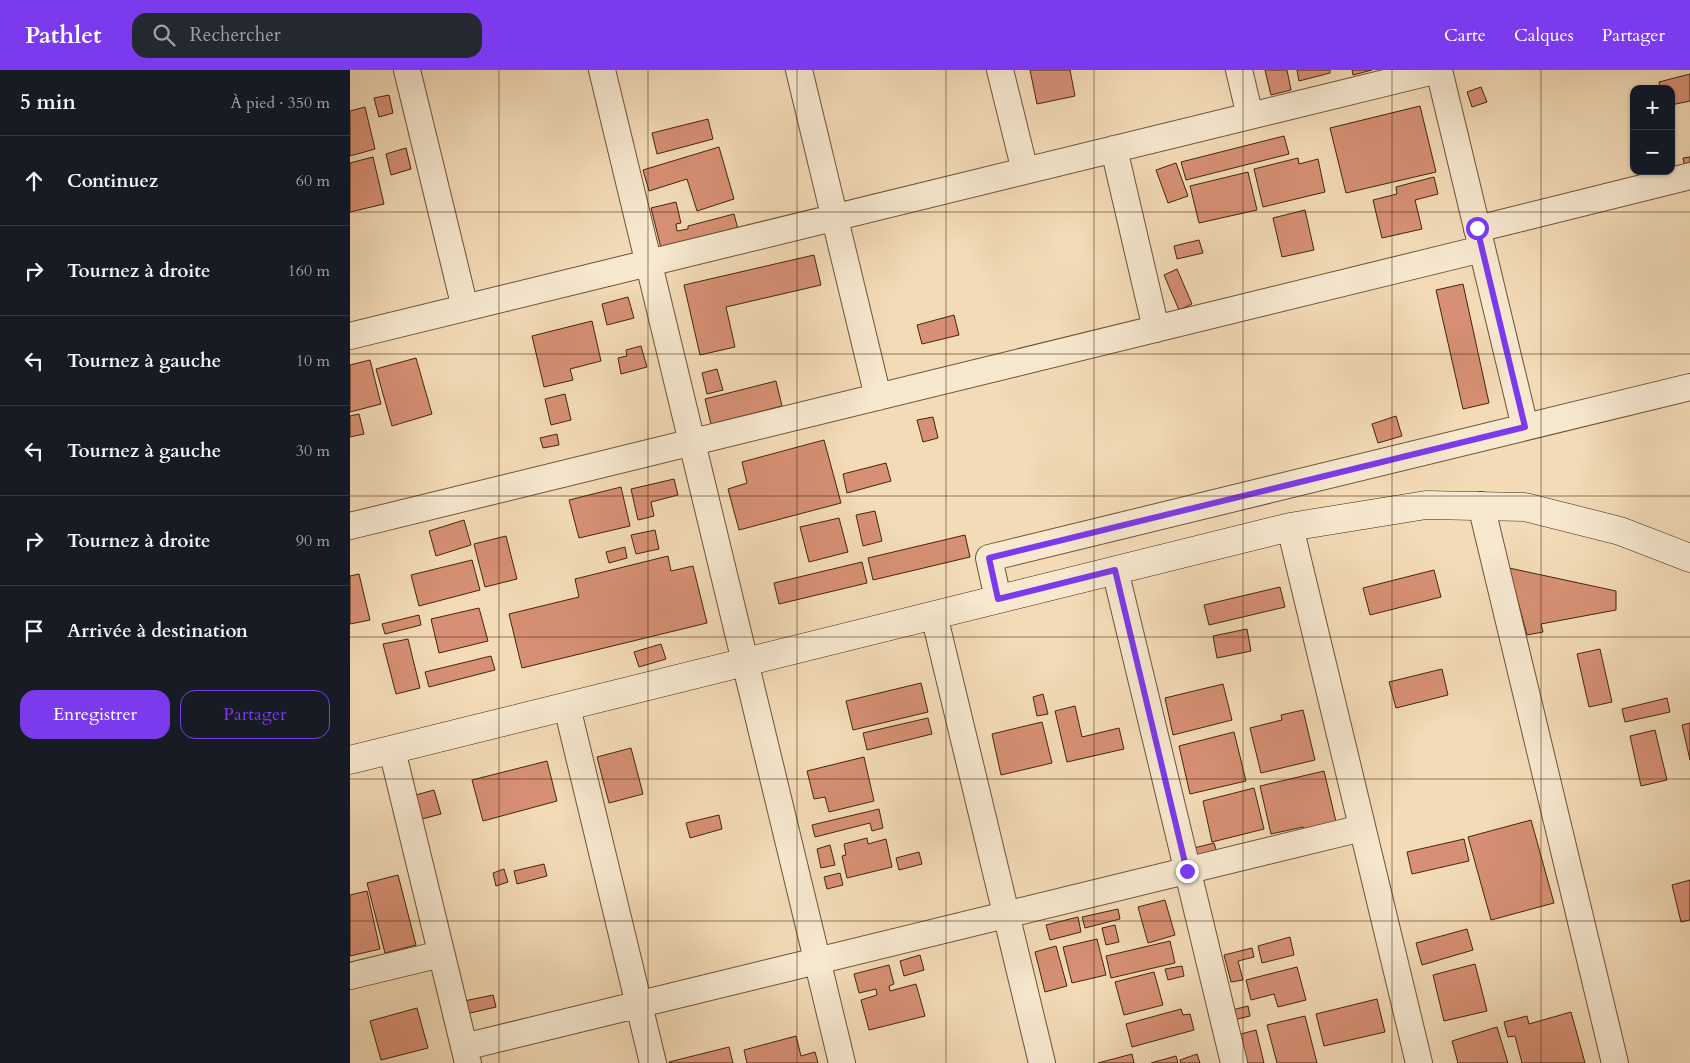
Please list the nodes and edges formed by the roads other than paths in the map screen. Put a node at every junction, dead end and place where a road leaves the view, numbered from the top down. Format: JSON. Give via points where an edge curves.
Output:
{"nodes":[{"id":1,"x":407,"y":70,"type":"edge"},
{"id":2,"x":602,"y":70,"type":"edge"},
{"id":3,"x":799,"y":70,"type":"edge"},
{"id":4,"x":1000,"y":70,"type":"edge"},
{"id":5,"x":1239,"y":70,"type":"edge"},
{"id":6,"x":1439,"y":70,"type":"edge"},
{"id":7,"x":1250,"y":116,"type":"junction"},
{"id":8,"x":1114,"y":149,"type":"junction"},
{"id":9,"x":1025,"y":171,"type":"junction"},
{"id":10,"x":1690,"y":176,"type":"edge"},
{"id":11,"x":835,"y":217,"type":"junction"},
{"id":12,"x":1480,"y":239,"type":"junction"},
{"id":13,"x":649,"y":263,"type":"junction"},
{"id":14,"x":464,"y":308,"type":"junction"},
{"id":15,"x":1156,"y":329,"type":"junction"},
{"id":16,"x":350,"y":336,"type":"edge"},
{"id":17,"x":1690,"y":387,"type":"edge"},
{"id":18,"x":878,"y":397,"type":"junction"},
{"id":19,"x":1525,"y":427,"type":"junction"},
{"id":20,"x":692,"y":442,"type":"junction"},
{"id":21,"x":1481,"y":505,"type":"junction"},
{"id":22,"x":350,"y":526,"type":"edge"},
{"id":23,"x":1290,"y":527,"type":"junction"},
{"id":24,"x":1690,"y":558,"type":"edge"},
{"id":25,"x":1115,"y":570,"type":"junction"},
{"id":26,"x":998,"y":599,"type":"junction"},
{"id":27,"x":934,"y":615,"type":"junction"},
{"id":28,"x":745,"y":662,"type":"junction"},
{"id":29,"x":567,"y":706,"type":"junction"},
{"id":30,"x":392,"y":750,"type":"junction"},
{"id":31,"x":350,"y":760,"type":"edge"},
{"id":32,"x":1362,"y":828,"type":"junction"},
{"id":33,"x":1187,"y":871,"type":"junction"},
{"id":34,"x":1006,"y":915,"type":"junction"},
{"id":35,"x":441,"y":954,"type":"junction"},
{"id":36,"x":817,"y":961,"type":"junction"},
{"id":37,"x":350,"y":976,"type":"edge"},
{"id":38,"x":639,"y":1005,"type":"junction"},
{"id":39,"x":466,"y":1055,"type":"edge"},
{"id":40,"x":653,"y":1063,"type":"edge"},
{"id":41,"x":842,"y":1063,"type":"edge"},
{"id":42,"x":1042,"y":1063,"type":"edge"},
{"id":43,"x":1234,"y":1063,"type":"edge"},
{"id":44,"x":1419,"y":1063,"type":"edge"},
{"id":45,"x":1615,"y":1063,"type":"edge"}],
"edges":[{"from":1,"to":14,"type":"street"},
{"from":2,"to":13,"type":"street"},
{"from":3,"to":11,"type":"street"},
{"from":4,"to":9,"type":"street"},
{"from":5,"to":7,"type":"street"},
{"from":6,"to":7,"type":"street"},
{"from":6,"to":12,"type":"street"},
{"from":7,"to":8,"type":"street"},
{"from":8,"to":9,"type":"street"},
{"from":8,"to":15,"type":"street"},
{"from":9,"to":11,"type":"street"},
{"from":10,"to":12,"type":"street"},
{"from":11,"to":13,"type":"street"},
{"from":11,"to":18,"type":"street"},
{"from":12,"to":15,"type":"street"},
{"from":12,"to":19,"type":"street"},
{"from":13,"to":14,"type":"street"},
{"from":13,"to":20,"type":"street"},
{"from":14,"to":16,"type":"street"},
{"from":15,"to":18,"type":"street"},
{"from":17,"to":19,"type":"street"},
{"from":18,"to":20,"type":"street"},
{"from":19,"to":26,"type":"street","via":[[989,558]]},
{"from":20,"to":22,"type":"street"},
{"from":20,"to":28,"type":"street"},
{"from":21,"to":23,"type":"main road","via":[[1426,505]]},
{"from":21,"to":24,"type":"main road","via":[[1544,511],[1620,531]]},
{"from":21,"to":45,"type":"street"},
{"from":23,"to":25,"type":"main road"},
{"from":23,"to":32,"type":"street"},
{"from":25,"to":26,"type":"main road"},
{"from":25,"to":33,"type":"street"},
{"from":26,"to":27,"type":"main road"},
{"from":27,"to":28,"type":"main road"},
{"from":27,"to":34,"type":"street"},
{"from":28,"to":29,"type":"main road"},
{"from":28,"to":36,"type":"street"},
{"from":29,"to":30,"type":"main road"},
{"from":29,"to":38,"type":"street"},
{"from":30,"to":31,"type":"main road"},
{"from":30,"to":35,"type":"street"},
{"from":32,"to":33,"type":"street"},
{"from":32,"to":44,"type":"street"},
{"from":33,"to":34,"type":"street"},
{"from":33,"to":43,"type":"street"},
{"from":34,"to":36,"type":"street"},
{"from":34,"to":42,"type":"street"},
{"from":35,"to":37,"type":"street"},
{"from":35,"to":39,"type":"street"},
{"from":36,"to":38,"type":"street"},
{"from":36,"to":41,"type":"street"},
{"from":38,"to":39,"type":"street"},
{"from":38,"to":40,"type":"street"}]}
